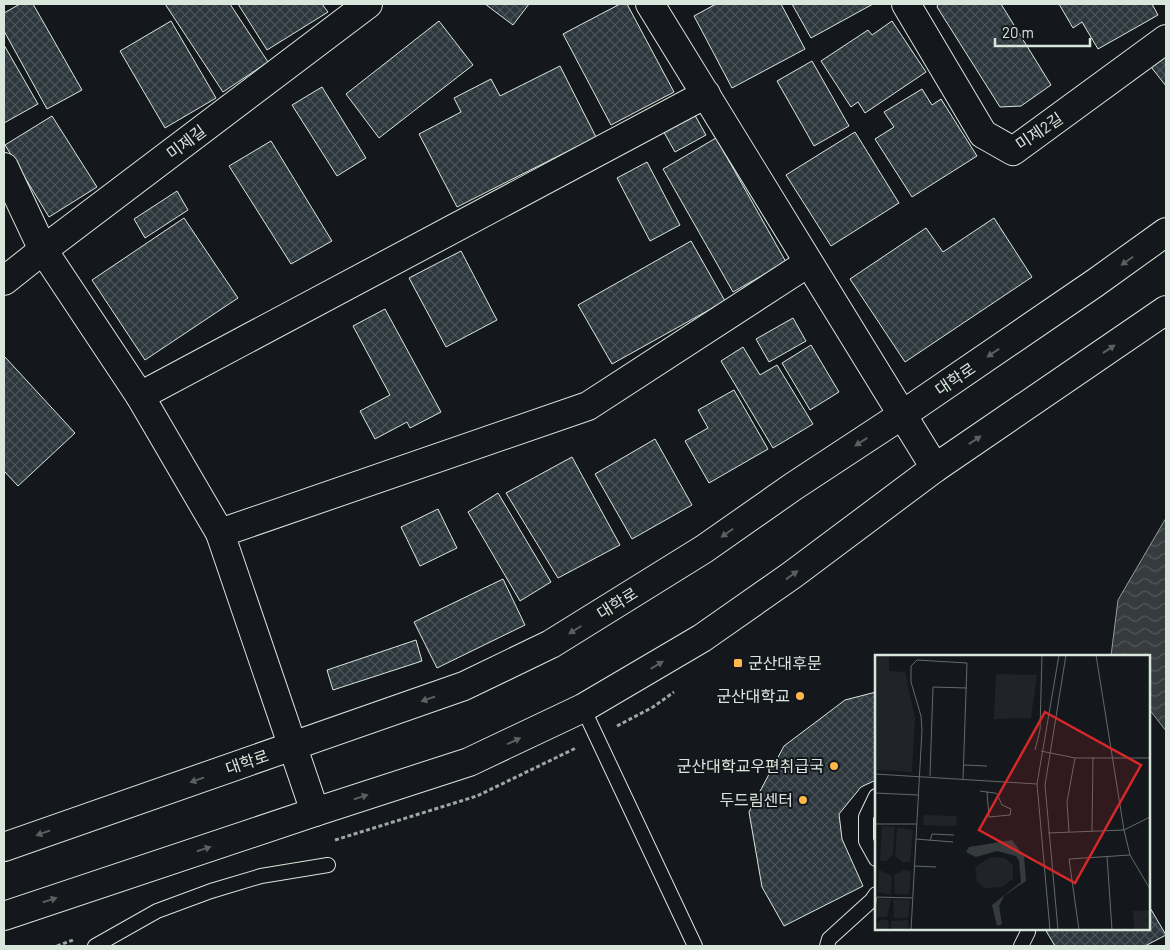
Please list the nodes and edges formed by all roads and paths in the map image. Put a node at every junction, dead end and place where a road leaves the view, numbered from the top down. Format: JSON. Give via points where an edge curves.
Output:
{"nodes":[{"id":1,"x":368,"y":4,"type":"edge"},
{"id":2,"x":650,"y":4,"type":"edge"},
{"id":3,"x":906,"y":4,"type":"edge"},
{"id":4,"x":1166,"y":39,"type":"edge"},
{"id":5,"x":706,"y":94,"type":"junction"},
{"id":6,"x":4,"y":168,"type":"edge"},
{"id":7,"x":1166,"y":232,"type":"edge"},
{"id":8,"x":43,"y":250,"type":"junction"},
{"id":9,"x":808,"y":263,"type":"junction"},
{"id":10,"x":4,"y":281,"type":"edge"},
{"id":11,"x":1166,"y":310,"type":"edge"},
{"id":12,"x":140,"y":396,"type":"junction"},
{"id":13,"x":902,"y":415,"type":"junction"},
{"id":14,"x":935,"y":468,"type":"junction"},
{"id":15,"x":220,"y":532,"type":"junction"},
{"id":16,"x":584,"y":708,"type":"junction"},
{"id":17,"x":292,"y":746,"type":"junction"},
{"id":18,"x":875,"y":798,"type":"edge"},
{"id":19,"x":315,"y":812,"type":"junction"},
{"id":20,"x":4,"y":847,"type":"edge"},
{"id":21,"x":875,"y":857,"type":"edge"},
{"id":22,"x":328,"y":865,"type":"dead end"},
{"id":23,"x":875,"y":896,"type":"edge"},
{"id":24,"x":4,"y":916,"type":"edge"},
{"id":25,"x":1027,"y":930,"type":"edge"},
{"id":26,"x":95,"y":946,"type":"edge"},
{"id":27,"x":695,"y":946,"type":"edge"},
{"id":28,"x":827,"y":946,"type":"edge"},
{"id":29,"x":1020,"y":946,"type":"edge"}],
"edges":[{"from":1,"to":8,"type":"street","name":"미제길"},
{"from":2,"to":5,"type":"street"},
{"from":3,"to":4,"type":"street","name":"미제2길","via":[[983,134],[1013,151]]},
{"from":5,"to":9,"type":"street"},
{"from":5,"to":12,"type":"street"},
{"from":6,"to":8,"type":"street"},
{"from":7,"to":13,"type":"street","name":"대학로","one_way":true},
{"from":8,"to":10,"type":"street","name":"미제길"},
{"from":8,"to":12,"type":"street"},
{"from":9,"to":13,"type":"street"},
{"from":9,"to":15,"type":"street","via":[[588,406]]},
{"from":14,"to":11,"type":"street","one_way":true},
{"from":12,"to":15,"type":"street"},
{"from":13,"to":14,"type":"street"},
{"from":13,"to":17,"type":"street","name":"대학로","one_way":true,"via":[[704,549],[551,644],[464,686]]},
{"from":16,"to":14,"type":"street","one_way":true,"via":[[702,638]]},
{"from":15,"to":17,"type":"street"},
{"from":19,"to":16,"type":"street","one_way":true,"via":[[469,762]]},
{"from":16,"to":27,"type":"lane"},
{"from":17,"to":19,"type":"street"},
{"from":17,"to":20,"type":"street","name":"대학로","one_way":true},
{"from":18,"to":21,"type":"lane","via":[[866,817],[866,841]]},
{"from":24,"to":19,"type":"street","one_way":true},
{"from":22,"to":26,"type":"lane","via":[[261,876],[211,891],[157,911]]},
{"from":23,"to":28,"type":"lane","via":[[829,939]]},
{"from":25,"to":29,"type":"lane"}]}
